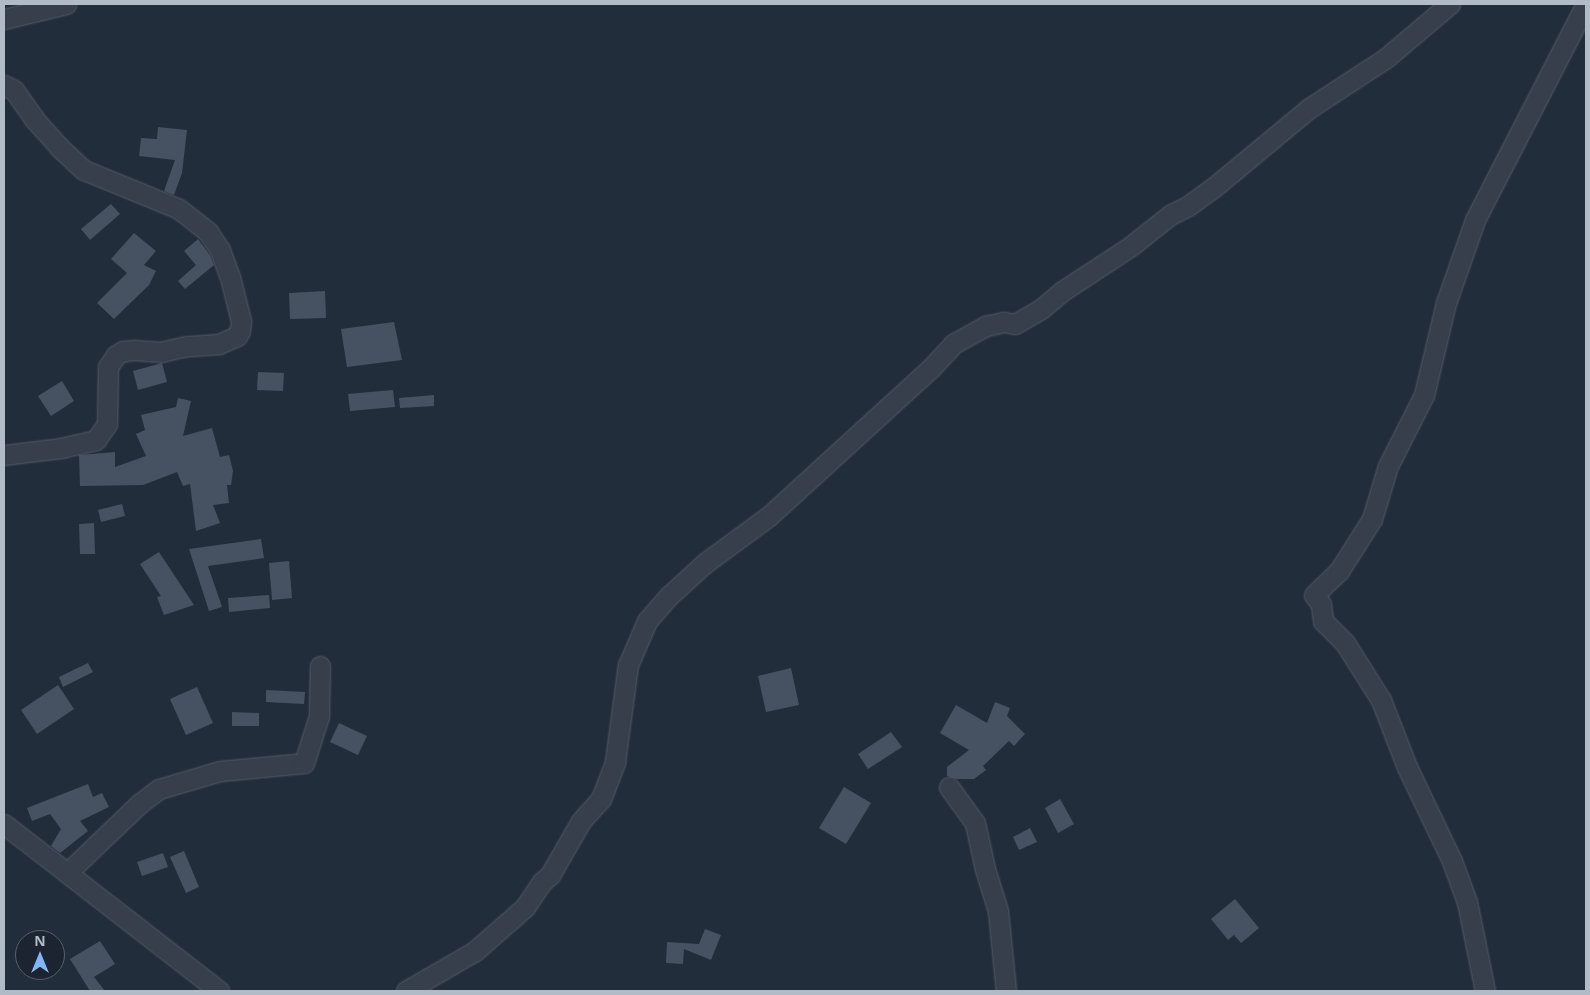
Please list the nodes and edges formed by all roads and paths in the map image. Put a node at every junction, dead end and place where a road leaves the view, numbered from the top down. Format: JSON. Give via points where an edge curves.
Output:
{"nodes":[{"id":1,"x":66,"y":4,"type":"edge"},
{"id":2,"x":1450,"y":4,"type":"edge"},
{"id":3,"x":1586,"y":4,"type":"edge"},
{"id":4,"x":4,"y":19,"type":"edge"},
{"id":5,"x":4,"y":85,"type":"edge"},
{"id":6,"x":4,"y":456,"type":"edge"},
{"id":7,"x":320,"y":666,"type":"dead end"},
{"id":8,"x":949,"y":787,"type":"dead end"},
{"id":9,"x":4,"y":824,"type":"edge"},
{"id":10,"x":67,"y":873,"type":"junction"},
{"id":11,"x":219,"y":991,"type":"edge"},
{"id":12,"x":406,"y":991,"type":"edge"},
{"id":13,"x":1006,"y":991,"type":"edge"},
{"id":14,"x":1485,"y":991,"type":"edge"}],
"edges":[{"from":1,"to":4,"type":"street"},
{"from":2,"to":12,"type":"street","via":[[1386,58],[1308,109],[1213,188],[1170,215],[1041,309],[1015,324],[1004,322],[986,326],[953,344],[931,368],[769,516],[705,563],[670,595],[647,621],[628,665],[615,762],[601,799],[581,822],[550,875],[525,907],[475,951]]},
{"from":3,"to":14,"type":"street","via":[[1475,220],[1446,303],[1424,394],[1388,466],[1372,519],[1339,571],[1314,595],[1321,604],[1323,621],[1345,644],[1381,700],[1407,767],[1452,861],[1467,902]]},
{"from":5,"to":6,"type":"street","via":[[14,90],[59,148],[84,170],[179,210],[208,232],[227,268],[241,321],[236,336],[219,344],[162,352],[129,351],[116,355],[108,367],[107,424],[96,440]]},
{"from":7,"to":10,"type":"street","via":[[319,716],[304,762],[220,771],[159,789]]},
{"from":8,"to":13,"type":"street","via":[[974,823],[998,911]]},
{"from":9,"to":10,"type":"street"},
{"from":10,"to":11,"type":"street"}]}
